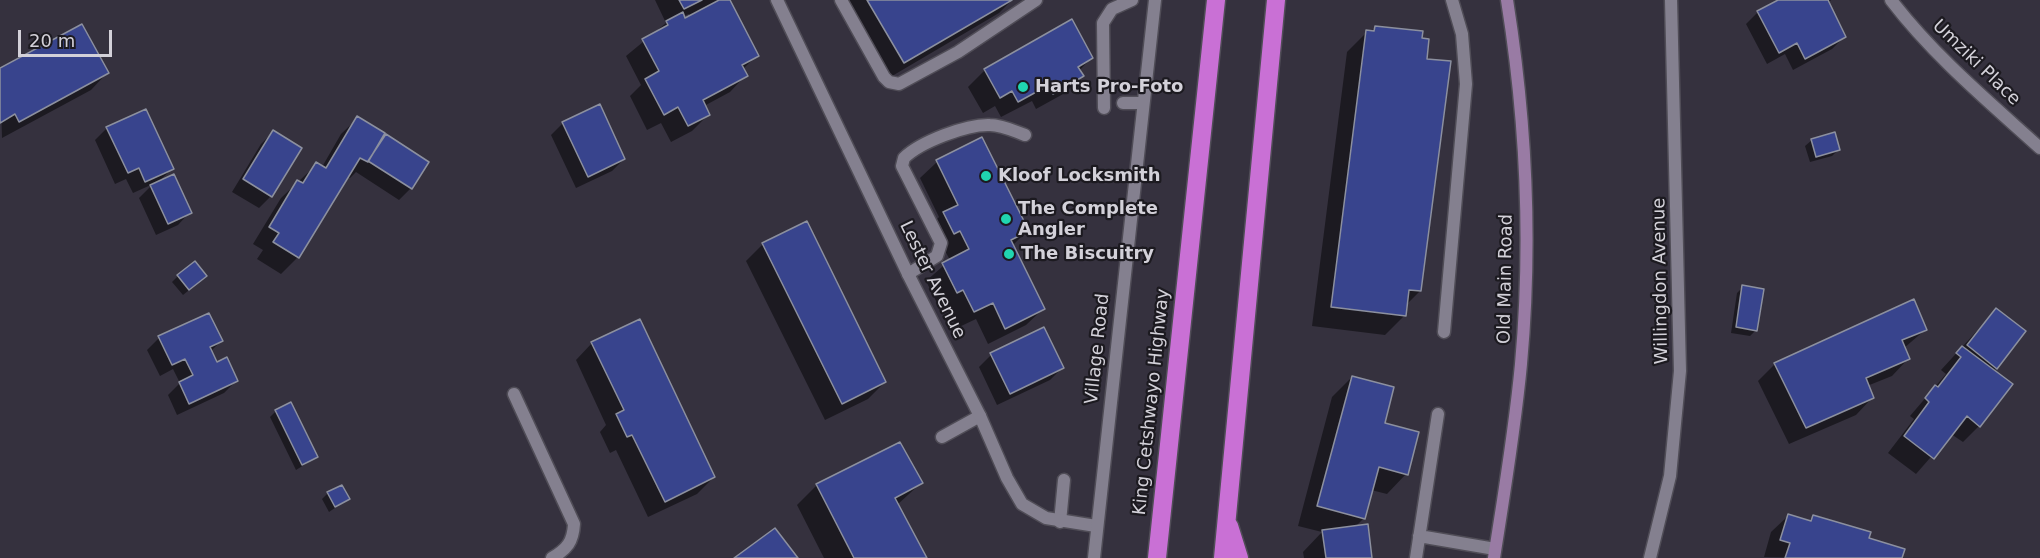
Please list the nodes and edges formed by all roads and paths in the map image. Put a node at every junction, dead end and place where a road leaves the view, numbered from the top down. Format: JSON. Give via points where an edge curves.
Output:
{"nodes":[{"id":1,"x":777,"y":0,"type":"edge"},
{"id":2,"x":841,"y":0,"type":"edge"},
{"id":3,"x":1036,"y":0,"type":"edge"},
{"id":4,"x":1132,"y":0,"type":"edge"},
{"id":5,"x":1155,"y":0,"type":"edge"},
{"id":6,"x":1216,"y":0,"type":"edge"},
{"id":7,"x":1276,"y":0,"type":"edge"},
{"id":8,"x":1452,"y":0,"type":"edge"},
{"id":9,"x":1507,"y":0,"type":"edge"},
{"id":10,"x":1671,"y":0,"type":"edge"},
{"id":11,"x":1891,"y":0,"type":"edge"},
{"id":12,"x":1143,"y":103,"type":"junction"},
{"id":13,"x":1123,"y":104,"type":"dead end"},
{"id":14,"x":1104,"y":108,"type":"dead end"},
{"id":15,"x":1025,"y":135,"type":"dead end"},
{"id":16,"x":2040,"y":148,"type":"edge"},
{"id":17,"x":908,"y":274,"type":"junction"},
{"id":18,"x":1444,"y":332,"type":"dead end"},
{"id":19,"x":514,"y":394,"type":"dead end"},
{"id":20,"x":1438,"y":414,"type":"dead end"},
{"id":21,"x":980,"y":416,"type":"junction"},
{"id":22,"x":942,"y":437,"type":"dead end"},
{"id":23,"x":1064,"y":480,"type":"dead end"},
{"id":24,"x":1227,"y":518,"type":"junction"},
{"id":25,"x":1060,"y":522,"type":"junction"},
{"id":26,"x":1096,"y":526,"type":"junction"},
{"id":27,"x":1419,"y":536,"type":"junction"},
{"id":28,"x":1495,"y":553,"type":"edge"},
{"id":29,"x":552,"y":558,"type":"edge"},
{"id":30,"x":1094,"y":558,"type":"edge"},
{"id":31,"x":1157,"y":558,"type":"edge"},
{"id":32,"x":1223,"y":558,"type":"edge"},
{"id":33,"x":1239,"y":558,"type":"edge"},
{"id":34,"x":1416,"y":558,"type":"edge"},
{"id":35,"x":1650,"y":558,"type":"edge"}],
"edges":[{"from":1,"to":17,"type":"street","name":"Lester Avenue"},
{"from":2,"to":3,"type":"street","via":[[884,76],[898,84],[958,52]]},
{"from":4,"to":14,"type":"street","via":[[1112,9],[1103,23]]},
{"from":5,"to":12,"type":"street","name":"Village Road"},
{"from":6,"to":31,"type":"highway","name":"King Cetshwayo Highway"},
{"from":7,"to":24,"type":"highway"},
{"from":8,"to":18,"type":"street","via":[[1462,34],[1466,84]]},
{"from":9,"to":28,"type":"main road","name":"Old Main Road","via":[[1521,105],[1526,281],[1521,365]]},
{"from":10,"to":35,"type":"street","name":"Willingdon Avenue","via":[[1680,371],[1670,476]]},
{"from":11,"to":16,"type":"street","name":"Umziki Place","via":[[1951,67]]},
{"from":12,"to":13,"type":"street"},
{"from":12,"to":26,"type":"street","name":"Village Road"},
{"from":15,"to":17,"type":"street","via":[[999,126],[977,125],[944,136],[904,158],[902,166],[941,243],[937,256]]},
{"from":17,"to":21,"type":"street","name":"Lester Avenue"},
{"from":19,"to":29,"type":"street","via":[[574,524],[569,547]]},
{"from":20,"to":27,"type":"street"},
{"from":21,"to":22,"type":"street"},
{"from":21,"to":25,"type":"street","name":"Lester Avenue","via":[[1023,504]]},
{"from":23,"to":25,"type":"street"},
{"from":24,"to":32,"type":"highway"},
{"from":24,"to":33,"type":"highway"},
{"from":25,"to":26,"type":"street","name":"Lester Avenue"},
{"from":26,"to":30,"type":"street","name":"Village Road"},
{"from":27,"to":28,"type":"street"},
{"from":27,"to":34,"type":"street"}]}
